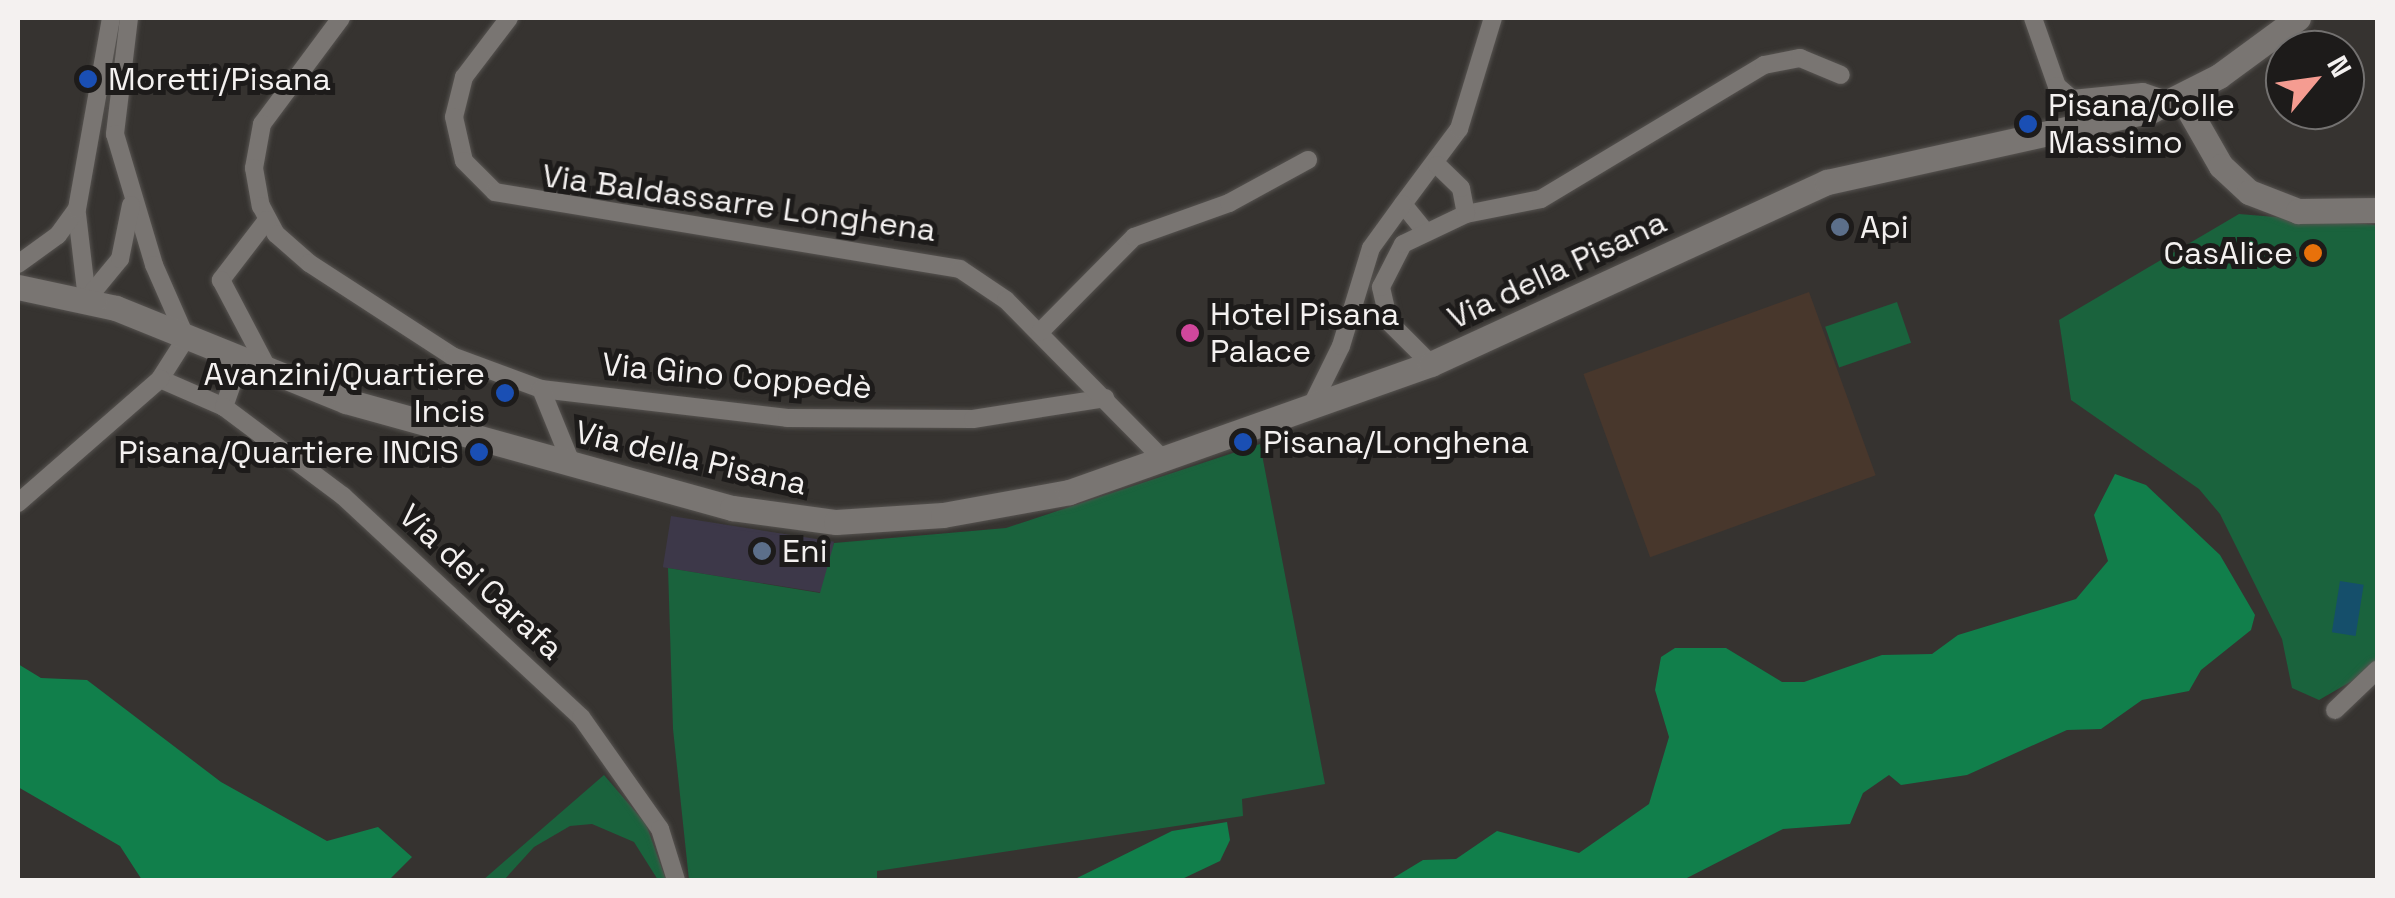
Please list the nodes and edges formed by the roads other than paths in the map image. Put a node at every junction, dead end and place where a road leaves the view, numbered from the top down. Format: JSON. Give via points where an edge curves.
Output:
{"nodes":[{"id":1,"x":111,"y":18,"type":"edge"},
{"id":2,"x":129,"y":18,"type":"edge"},
{"id":3,"x":341,"y":18,"type":"edge"},
{"id":4,"x":509,"y":18,"type":"edge"},
{"id":5,"x":1493,"y":18,"type":"edge"},
{"id":6,"x":2034,"y":18,"type":"edge"},
{"id":7,"x":2298,"y":18,"type":"edge"},
{"id":8,"x":1841,"y":75,"type":"dead end"},
{"id":9,"x":2177,"y":100,"type":"junction"},
{"id":10,"x":1308,"y":160,"type":"dead end"},
{"id":11,"x":1437,"y":165,"type":"junction"},
{"id":12,"x":132,"y":194,"type":"junction"},
{"id":13,"x":1404,"y":204,"type":"junction"},
{"id":14,"x":77,"y":209,"type":"junction"},
{"id":15,"x":2378,"y":210,"type":"edge"},
{"id":16,"x":1466,"y":214,"type":"junction"},
{"id":17,"x":267,"y":220,"type":"junction"},
{"id":18,"x":1424,"y":230,"type":"junction"},
{"id":19,"x":18,"y":264,"type":"edge"},
{"id":20,"x":18,"y":288,"type":"edge"},
{"id":21,"x":87,"y":299,"type":"junction"},
{"id":22,"x":1351,"y":317,"type":"junction"},
{"id":23,"x":1387,"y":317,"type":"junction"},
{"id":24,"x":1040,"y":332,"type":"junction"},
{"id":25,"x":186,"y":338,"type":"junction"},
{"id":26,"x":240,"y":361,"type":"junction"},
{"id":27,"x":1431,"y":364,"type":"junction"},
{"id":28,"x":271,"y":374,"type":"junction"},
{"id":29,"x":160,"y":379,"type":"junction"},
{"id":30,"x":541,"y":389,"type":"junction"},
{"id":31,"x":1105,"y":398,"type":"junction"},
{"id":32,"x":224,"y":406,"type":"junction"},
{"id":33,"x":1311,"y":408,"type":"junction"},
{"id":34,"x":1164,"y":460,"type":"junction"},
{"id":35,"x":572,"y":464,"type":"junction"},
{"id":36,"x":18,"y":503,"type":"edge"},
{"id":37,"x":2378,"y":669,"type":"edge"},
{"id":38,"x":2335,"y":710,"type":"dead end"},
{"id":39,"x":676,"y":880,"type":"edge"}],
"edges":[{"from":1,"to":14,"type":"street"},
{"from":2,"to":12,"type":"street","via":[[114,123]]},
{"from":3,"to":17,"type":"street","via":[[262,124],[254,168]]},
{"from":4,"to":24,"type":"street","name":"Via Baldassarre Longhena","via":[[464,77],[454,117],[464,161],[495,192],[754,238],[932,259],[975,276]]},
{"from":5,"to":11,"type":"street","via":[[1479,82]]},
{"from":6,"to":9,"type":"street","via":[[2057,86],[2072,99],[2143,92]]},
{"from":7,"to":9,"type":"main road","name":"Via della Pisana"},
{"from":8,"to":16,"type":"street","via":[[1800,58],[1764,65],[1541,199]]},
{"from":9,"to":15,"type":"main road","via":[[2221,166],[2255,196],[2309,212]]},
{"from":9,"to":27,"type":"main road","name":"Via della Pisana","via":[[1827,182]]},
{"from":10,"to":24,"type":"street","via":[[1229,203],[1134,237]]},
{"from":11,"to":13,"type":"street"},
{"from":11,"to":16,"type":"street","via":[[1461,188]]},
{"from":12,"to":21,"type":"street","via":[[124,250]]},
{"from":12,"to":25,"type":"street"},
{"from":13,"to":18,"type":"street"},
{"from":13,"to":22,"type":"street","via":[[1371,248]]},
{"from":14,"to":19,"type":"street","via":[[58,236]]},
{"from":14,"to":21,"type":"street"},
{"from":16,"to":18,"type":"street"},
{"from":17,"to":28,"type":"street","via":[[221,280]]},
{"from":17,"to":30,"type":"street","name":"Via Gino Coppedè","via":[[309,264],[438,349]]},
{"from":18,"to":23,"type":"street","via":[[1387,266]]},
{"from":20,"to":21,"type":"main road","name":"Via della Pisana"},
{"from":21,"to":25,"type":"main road","name":"Via della Pisana"},
{"from":22,"to":23,"type":"street"},
{"from":22,"to":33,"type":"street"},
{"from":23,"to":27,"type":"street"},
{"from":24,"to":31,"type":"street","name":"Via Baldassarre Longhena"},
{"from":25,"to":26,"type":"main road","name":"Via della Pisana"},
{"from":25,"to":29,"type":"street"},
{"from":26,"to":28,"type":"main road","name":"Via della Pisana"},
{"from":26,"to":32,"type":"street"},
{"from":27,"to":33,"type":"main road","name":"Via della Pisana"},
{"from":28,"to":35,"type":"main road","name":"Via della Pisana"},
{"from":29,"to":32,"type":"street","name":"Via dei Carafa"},
{"from":29,"to":36,"type":"street"},
{"from":30,"to":31,"type":"street","name":"Via Gino Coppedè","via":[[842,420],[998,417]]},
{"from":30,"to":35,"type":"street"},
{"from":31,"to":34,"type":"street","name":"Via Baldassarre Longhena"},
{"from":32,"to":39,"type":"street","name":"Via dei Carafa","via":[[343,496],[581,717],[660,829]]},
{"from":33,"to":34,"type":"main road","name":"Via della Pisana"},
{"from":34,"to":35,"type":"main road","name":"Via della Pisana","via":[[1035,501],[836,522],[732,508]]},
{"from":37,"to":38,"type":"street"}]}
